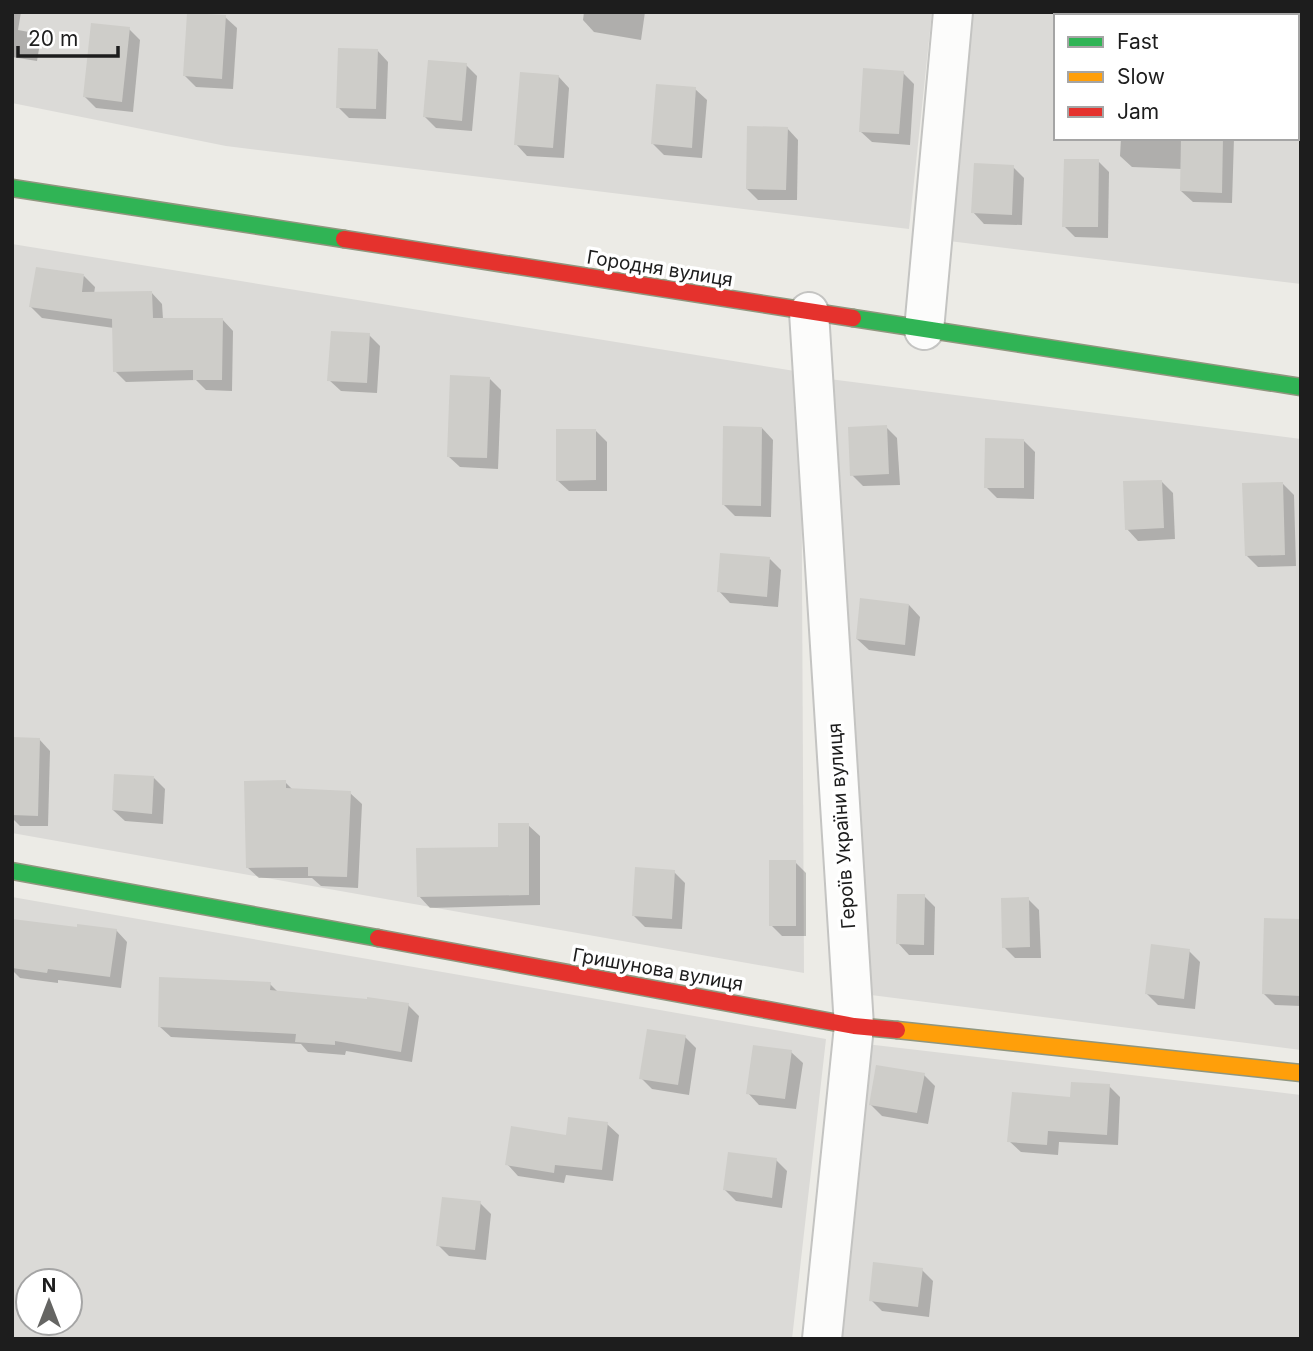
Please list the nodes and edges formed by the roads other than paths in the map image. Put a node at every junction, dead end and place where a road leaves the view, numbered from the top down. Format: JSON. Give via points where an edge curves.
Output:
{"nodes":[{"id":1,"x":953,"y":12,"type":"edge"},
{"id":2,"x":12,"y":188,"type":"edge"},
{"id":3,"x":809,"y":312,"type":"junction"},
{"id":4,"x":924,"y":330,"type":"junction"},
{"id":5,"x":1301,"y":387,"type":"edge"},
{"id":6,"x":12,"y":871,"type":"edge"},
{"id":7,"x":854,"y":1026,"type":"junction"},
{"id":8,"x":1301,"y":1073,"type":"edge"},
{"id":9,"x":822,"y":1339,"type":"edge"}],
"edges":[{"from":1,"to":4,"type":"street"},
{"from":2,"to":3,"type":"street","name":"Городня вулиця"},
{"from":3,"to":4,"type":"street","name":"Городня вулиця"},
{"from":3,"to":7,"type":"street","name":"Героїв України вулиця"},
{"from":4,"to":5,"type":"street","name":"Городня вулиця"},
{"from":6,"to":7,"type":"street","name":"Гришунова вулиця"},
{"from":7,"to":8,"type":"street","name":"Гришунова вулиця"},
{"from":7,"to":9,"type":"street","name":"Героїв України вулиця"}]}
